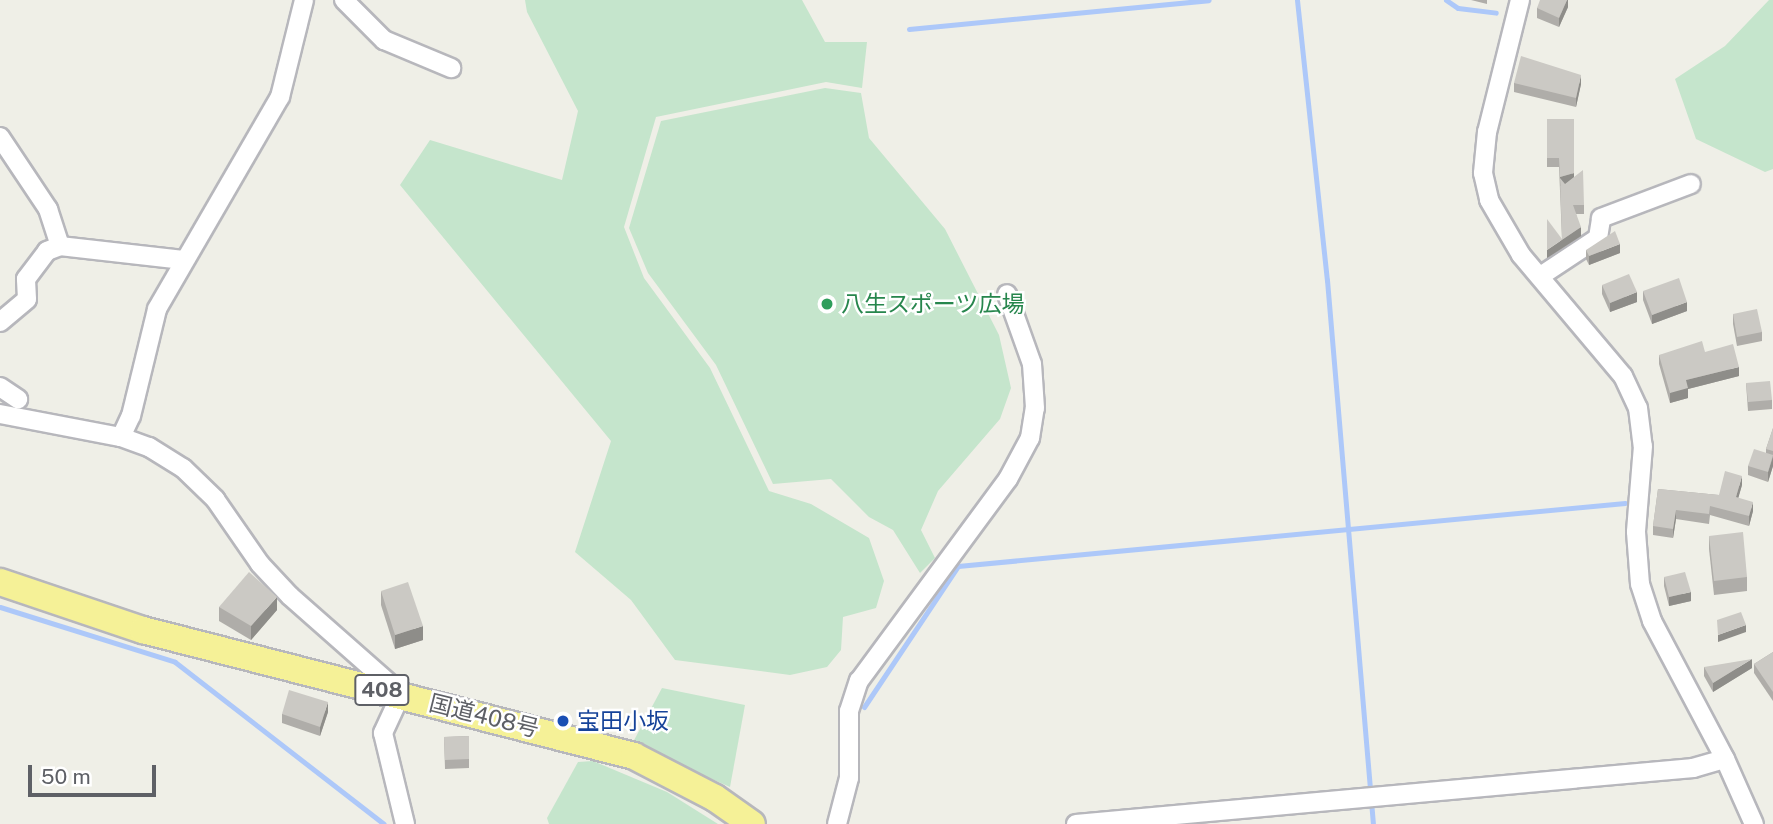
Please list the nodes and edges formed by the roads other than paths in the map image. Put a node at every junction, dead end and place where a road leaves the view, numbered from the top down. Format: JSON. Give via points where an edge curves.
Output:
{"nodes":[{"id":1,"x":304,"y":0,"type":"edge"},
{"id":2,"x":344,"y":0,"type":"edge"},
{"id":3,"x":1520,"y":0,"type":"edge"},
{"id":4,"x":452,"y":68,"type":"dead end"},
{"id":5,"x":0,"y":137,"type":"edge"},
{"id":6,"x":1691,"y":184,"type":"dead end"},
{"id":7,"x":60,"y":246,"type":"junction"},
{"id":8,"x":183,"y":260,"type":"junction"},
{"id":9,"x":1542,"y":275,"type":"junction"},
{"id":10,"x":1007,"y":293,"type":"dead end"},
{"id":11,"x":0,"y":322,"type":"edge"},
{"id":12,"x":0,"y":387,"type":"edge"},
{"id":13,"x":18,"y":399,"type":"dead end"},
{"id":14,"x":0,"y":414,"type":"edge"},
{"id":15,"x":121,"y":437,"type":"junction"},
{"id":16,"x":0,"y":582,"type":"edge"},
{"id":17,"x":401,"y":694,"type":"junction"},
{"id":18,"x":1725,"y":759,"type":"junction"},
{"id":19,"x":405,"y":824,"type":"edge"},
{"id":20,"x":752,"y":824,"type":"edge"},
{"id":21,"x":837,"y":824,"type":"edge"},
{"id":22,"x":1076,"y":824,"type":"edge"},
{"id":23,"x":1754,"y":824,"type":"edge"}],
"edges":[{"from":1,"to":8,"type":"street","via":[[280,97]]},
{"from":2,"to":4,"type":"street","via":[[384,40]]},
{"from":3,"to":9,"type":"street","via":[[1487,132],[1483,173],[1489,200],[1504,230]]},
{"from":5,"to":7,"type":"street","via":[[48,208]]},
{"from":6,"to":9,"type":"street","via":[[1601,218],[1598,238]]},
{"from":7,"to":8,"type":"street"},
{"from":7,"to":11,"type":"street","via":[[47,251],[26,279],[27,299]]},
{"from":8,"to":15,"type":"street","via":[[157,309],[131,416]]},
{"from":9,"to":18,"type":"street","via":[[1623,376],[1639,408],[1643,446],[1636,532],[1640,583],[1651,621]]},
{"from":10,"to":21,"type":"street","via":[[1024,335],[1035,389],[1030,438],[1008,479],[859,681],[849,711],[849,778]]},
{"from":12,"to":13,"type":"street"},
{"from":14,"to":15,"type":"street"},
{"from":15,"to":17,"type":"street","via":[[183,468],[215,499],[260,564],[290,596]]},
{"from":16,"to":17,"type":"highway","name":"国道408号","number":"408","via":[[114,622]]},
{"from":17,"to":19,"type":"street","via":[[383,733]]},
{"from":17,"to":20,"type":"highway","name":"国道408号","number":"408","via":[[635,756],[715,798]]},
{"from":18,"to":22,"type":"street","via":[[1693,768]]},
{"from":18,"to":23,"type":"street"}]}
